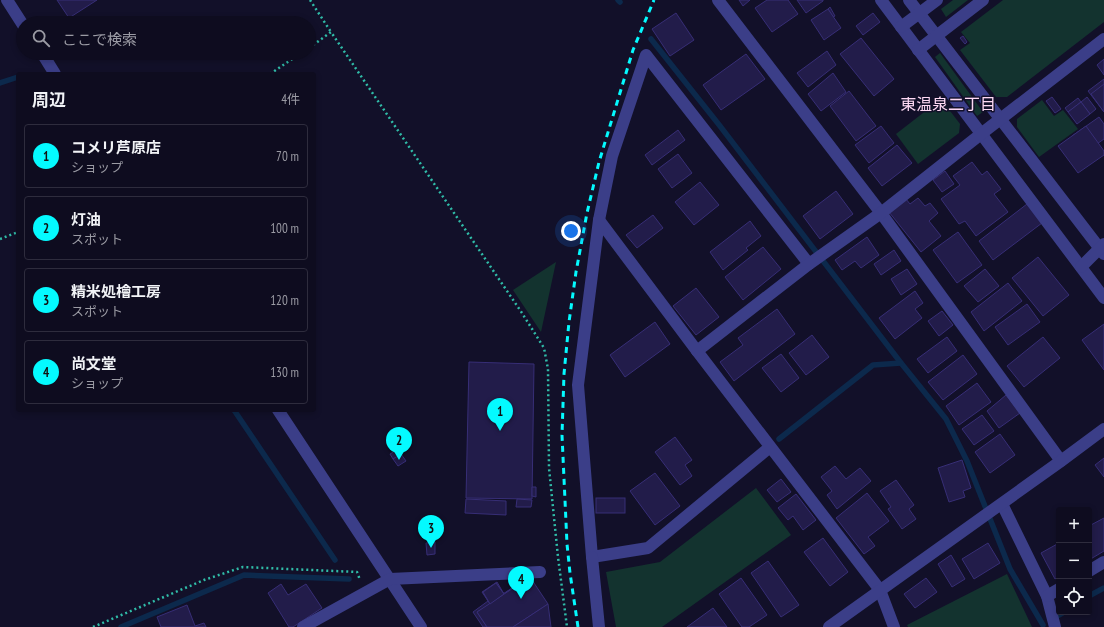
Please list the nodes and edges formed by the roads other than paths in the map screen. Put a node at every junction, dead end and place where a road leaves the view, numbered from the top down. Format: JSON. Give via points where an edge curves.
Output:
{"nodes":[{"id":1,"x":7,"y":0,"type":"edge"},
{"id":2,"x":718,"y":0,"type":"edge"},
{"id":3,"x":881,"y":0,"type":"edge"},
{"id":4,"x":910,"y":0,"type":"edge"},
{"id":5,"x":937,"y":0,"type":"edge"},
{"id":6,"x":983,"y":0,"type":"edge"},
{"id":7,"x":919,"y":13,"type":"junction"},
{"id":8,"x":17,"y":16,"type":"edge"},
{"id":9,"x":901,"y":27,"type":"junction"},
{"id":10,"x":936,"y":35,"type":"junction"},
{"id":11,"x":1104,"y":39,"type":"edge"},
{"id":12,"x":918,"y":50,"type":"junction"},
{"id":13,"x":47,"y":60,"type":"edge"},
{"id":14,"x":55,"y":72,"type":"edge"},
{"id":15,"x":1000,"y":119,"type":"junction"},
{"id":16,"x":981,"y":134,"type":"junction"},
{"id":17,"x":881,"y":213,"type":"junction"},
{"id":18,"x":599,"y":220,"type":"junction"},
{"id":19,"x":1102,"y":248,"type":"edge"},
{"id":20,"x":812,"y":263,"type":"junction"},
{"id":21,"x":1081,"y":267,"type":"junction"},
{"id":22,"x":1104,"y":298,"type":"edge"},
{"id":23,"x":697,"y":351,"type":"junction"},
{"id":24,"x":279,"y":412,"type":"edge"},
{"id":25,"x":1104,"y":429,"type":"edge"},
{"id":26,"x":770,"y":447,"type":"junction"},
{"id":27,"x":1062,"y":461,"type":"junction"},
{"id":28,"x":1002,"y":504,"type":"junction"},
{"id":29,"x":592,"y":557,"type":"junction"},
{"id":30,"x":1104,"y":562,"type":"edge"},
{"id":31,"x":1092,"y":569,"type":"edge"},
{"id":32,"x":540,"y":572,"type":"dead end"},
{"id":33,"x":390,"y":579,"type":"junction"},
{"id":34,"x":880,"y":590,"type":"junction"},
{"id":35,"x":1056,"y":591,"type":"edge"},
{"id":36,"x":1047,"y":596,"type":"junction"},
{"id":37,"x":303,"y":627,"type":"edge"},
{"id":38,"x":421,"y":627,"type":"edge"},
{"id":39,"x":599,"y":627,"type":"edge"},
{"id":40,"x":829,"y":627,"type":"edge"},
{"id":41,"x":894,"y":627,"type":"edge"},
{"id":42,"x":1055,"y":627,"type":"edge"}],
"edges":[{"from":1,"to":8,"type":"street"},
{"from":2,"to":17,"type":"street"},
{"from":3,"to":9,"type":"street"},
{"from":4,"to":7,"type":"street"},
{"from":5,"to":7,"type":"street"},
{"from":6,"to":10,"type":"street"},
{"from":7,"to":9,"type":"street"},
{"from":7,"to":10,"type":"street"},
{"from":9,"to":12,"type":"street"},
{"from":10,"to":12,"type":"street"},
{"from":10,"to":15,"type":"street"},
{"from":11,"to":15,"type":"street"},
{"from":12,"to":16,"type":"street"},
{"from":13,"to":14,"type":"street"},
{"from":15,"to":16,"type":"street"},
{"from":15,"to":19,"type":"street"},
{"from":16,"to":17,"type":"street"},
{"from":16,"to":21,"type":"street"},
{"from":17,"to":20,"type":"street"},
{"from":17,"to":27,"type":"street"},
{"from":18,"to":20,"type":"street","via":[[612,156],[646,55]]},
{"from":18,"to":23,"type":"street"},
{"from":18,"to":29,"type":"street","via":[[578,385]]},
{"from":19,"to":21,"type":"street"},
{"from":20,"to":23,"type":"street"},
{"from":21,"to":22,"type":"street"},
{"from":23,"to":26,"type":"street"},
{"from":24,"to":33,"type":"street"},
{"from":25,"to":27,"type":"street"},
{"from":26,"to":29,"type":"street","via":[[648,548]]},
{"from":26,"to":34,"type":"street"},
{"from":27,"to":28,"type":"street"},
{"from":28,"to":34,"type":"street"},
{"from":28,"to":36,"type":"street"},
{"from":29,"to":39,"type":"street"},
{"from":30,"to":31,"type":"street"},
{"from":32,"to":33,"type":"street"},
{"from":33,"to":37,"type":"street"},
{"from":33,"to":38,"type":"street"},
{"from":34,"to":40,"type":"street"},
{"from":34,"to":41,"type":"street"},
{"from":35,"to":36,"type":"street"},
{"from":36,"to":42,"type":"street"}]}
